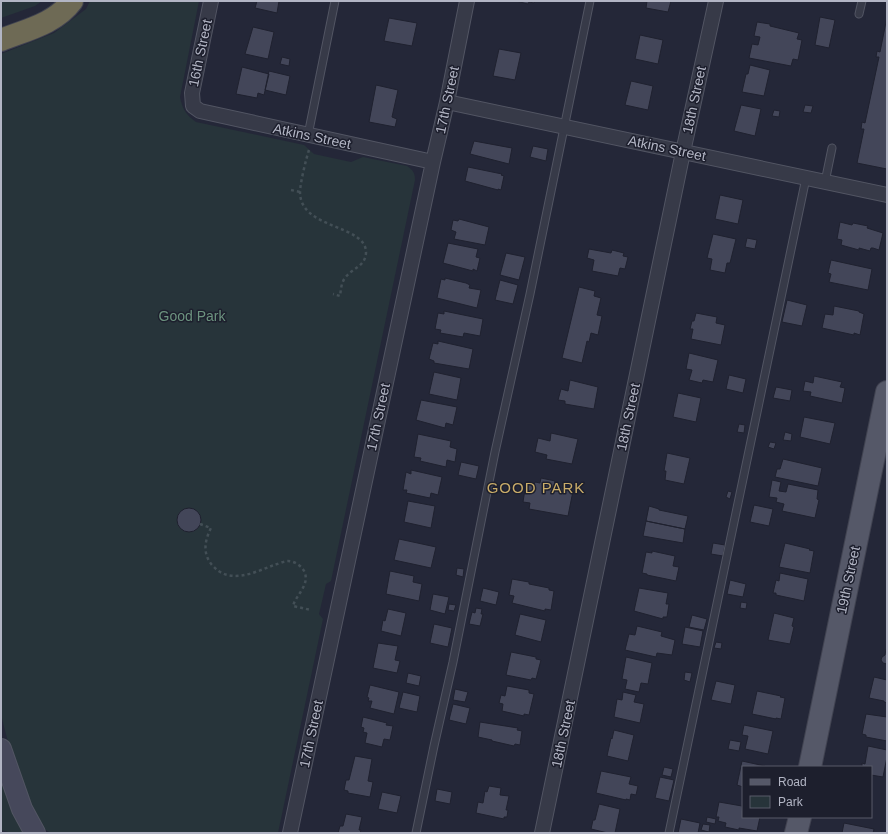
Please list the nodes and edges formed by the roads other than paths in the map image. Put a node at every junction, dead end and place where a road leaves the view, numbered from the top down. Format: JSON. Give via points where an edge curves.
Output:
{"nodes":[{"id":1,"x":72,"y":1,"type":"edge"},
{"id":2,"x":211,"y":1,"type":"edge"},
{"id":3,"x":335,"y":1,"type":"edge"},
{"id":4,"x":467,"y":1,"type":"edge"},
{"id":5,"x":590,"y":1,"type":"edge"},
{"id":6,"x":716,"y":1,"type":"edge"},
{"id":7,"x":862,"y":1,"type":"edge"},
{"id":8,"x":859,"y":14,"type":"dead end"},
{"id":9,"x":5,"y":36,"type":"edge"},
{"id":10,"x":447,"y":102,"type":"junction"},
{"id":11,"x":193,"y":106,"type":"joint"},
{"id":12,"x":564,"y":126,"type":"junction"},
{"id":13,"x":308,"y":135,"type":"junction"},
{"id":14,"x":832,"y":148,"type":"dead end"},
{"id":15,"x":683,"y":152,"type":"junction"},
{"id":16,"x":433,"y":162,"type":"junction"},
{"id":17,"x":806,"y":178,"type":"junction"},
{"id":18,"x":825,"y":182,"type":"junction"},
{"id":19,"x":887,"y":195,"type":"edge"},
{"id":20,"x":887,"y":392,"type":"edge"},
{"id":21,"x":1,"y":749,"type":"edge"},
{"id":22,"x":810,"y":766,"type":"edge"},
{"id":23,"x":800,"y":818,"type":"edge"},
{"id":24,"x":34,"y":833,"type":"edge"},
{"id":25,"x":290,"y":833,"type":"edge"},
{"id":26,"x":416,"y":833,"type":"edge"},
{"id":27,"x":542,"y":833,"type":"edge"},
{"id":28,"x":669,"y":833,"type":"edge"},
{"id":29,"x":796,"y":833,"type":"edge"}],
"edges":[{"from":1,"to":9,"type":"highway","via":[[41,26]]},
{"from":2,"to":11,"type":"street","name":"16th Street","via":[[192,93]]},
{"from":3,"to":13,"type":"lane"},
{"from":4,"to":10,"type":"street","name":"17th Street"},
{"from":5,"to":12,"type":"lane"},
{"from":6,"to":15,"type":"street","name":"18th Street"},
{"from":7,"to":8,"type":"lane"},
{"from":10,"to":12,"type":"street","name":"Atkins Street"},
{"from":10,"to":16,"type":"street","name":"17th Street"},
{"from":11,"to":13,"type":"street","name":"Atkins Street","via":[[210,114]]},
{"from":12,"to":15,"type":"street","name":"Atkins Street"},
{"from":12,"to":26,"type":"lane"},
{"from":13,"to":16,"type":"street","name":"Atkins Street"},
{"from":14,"to":18,"type":"lane"},
{"from":15,"to":17,"type":"street","name":"Atkins Street"},
{"from":15,"to":27,"type":"street","name":"18th Street"},
{"from":16,"to":25,"type":"street","name":"17th Street"},
{"from":17,"to":18,"type":"street","name":"Atkins Street"},
{"from":17,"to":28,"type":"lane"},
{"from":18,"to":19,"type":"street","name":"Atkins Street"},
{"from":20,"to":22,"type":"main road","name":"19th Street"},
{"from":21,"to":24,"type":"main road","via":[[22,809]]},
{"from":23,"to":29,"type":"main road"}]}
